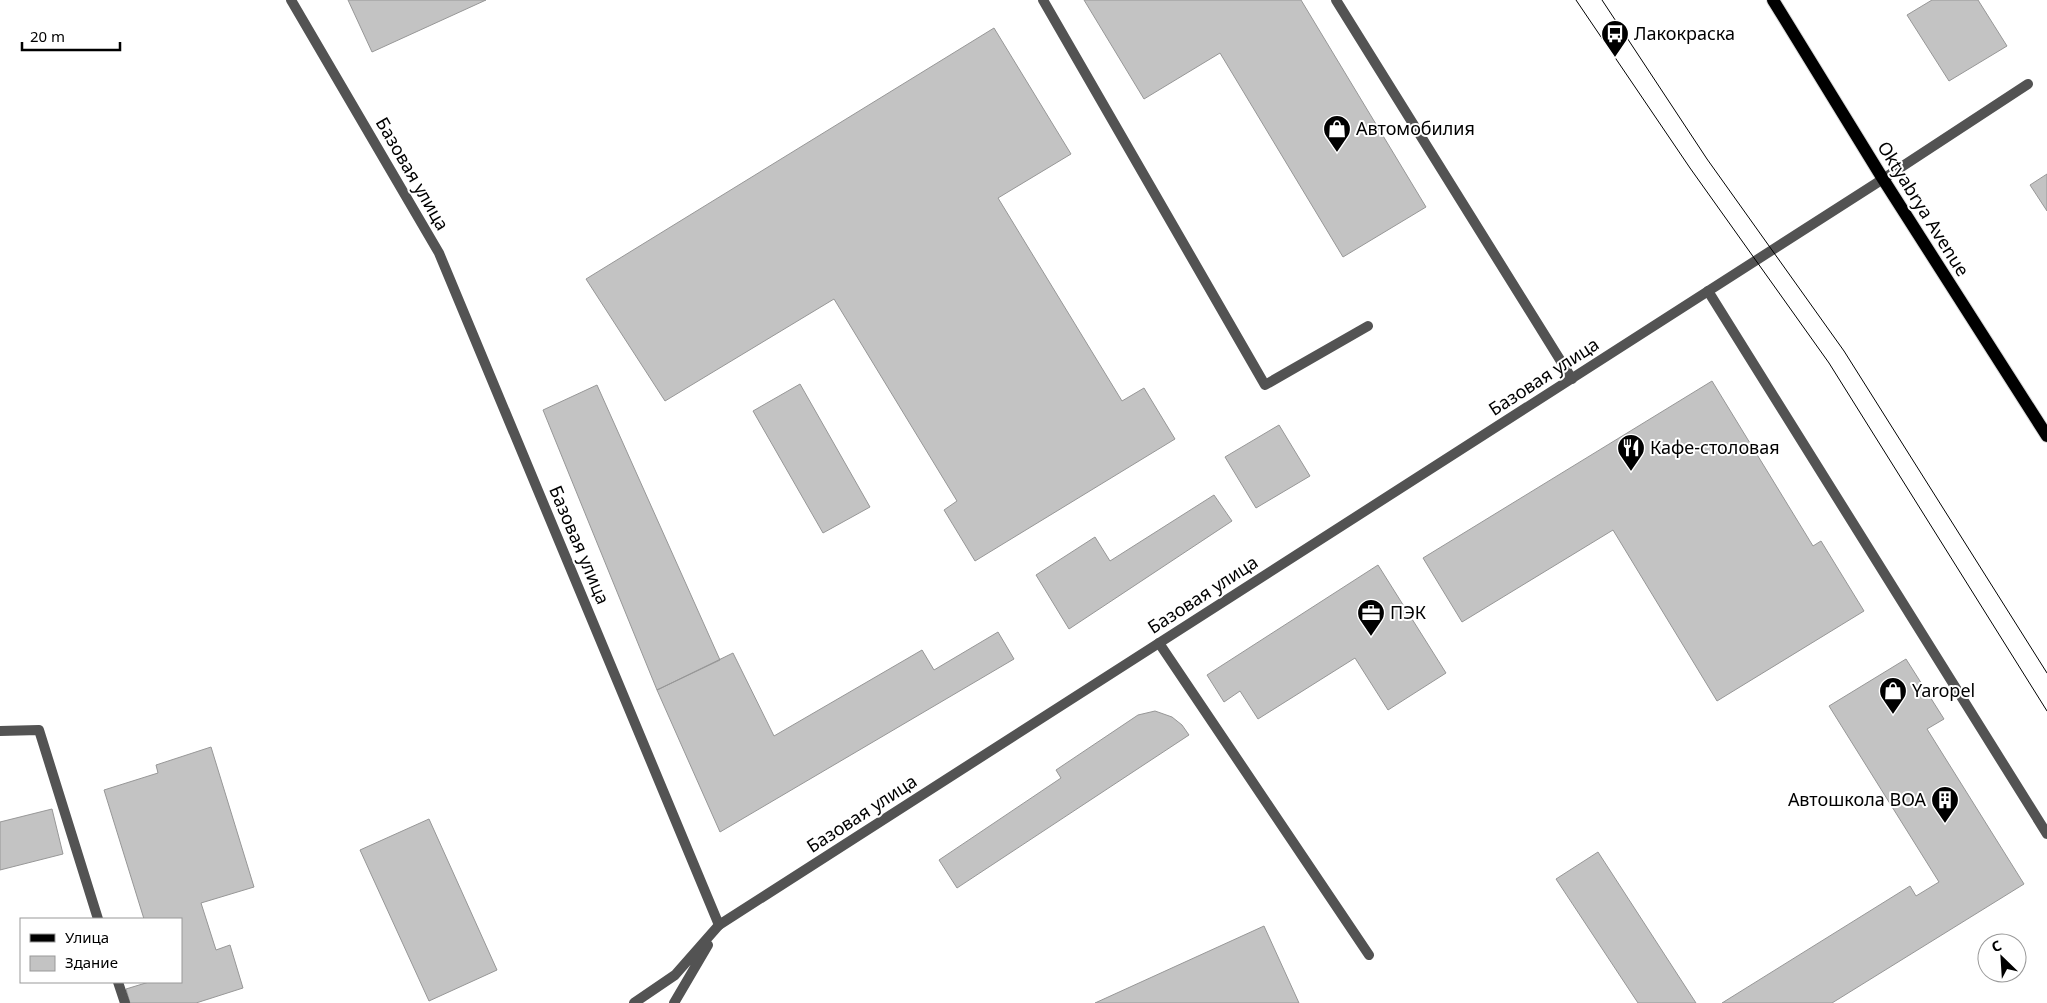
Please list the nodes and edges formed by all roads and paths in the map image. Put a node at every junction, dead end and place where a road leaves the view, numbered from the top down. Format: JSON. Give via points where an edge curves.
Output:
{"nodes":[{"id":1,"x":291,"y":0,"type":"edge"},
{"id":2,"x":1043,"y":0,"type":"edge"},
{"id":3,"x":1336,"y":0,"type":"edge"},
{"id":4,"x":1772,"y":0,"type":"edge"},
{"id":5,"x":2028,"y":84,"type":"dead end"},
{"id":6,"x":1883,"y":180,"type":"junction"},
{"id":7,"x":1708,"y":291,"type":"junction"},
{"id":8,"x":1368,"y":326,"type":"dead end"},
{"id":9,"x":1572,"y":378,"type":"junction"},
{"id":10,"x":2047,"y":436,"type":"edge"},
{"id":11,"x":1159,"y":643,"type":"junction"},
{"id":12,"x":0,"y":731,"type":"edge"},
{"id":13,"x":2047,"y":834,"type":"edge"},
{"id":14,"x":98,"y":918,"type":"edge"},
{"id":15,"x":719,"y":925,"type":"junction"},
{"id":16,"x":1369,"y":955,"type":"dead end"},
{"id":17,"x":118,"y":983,"type":"edge"},
{"id":18,"x":125,"y":1003,"type":"edge"},
{"id":19,"x":634,"y":1003,"type":"edge"},
{"id":20,"x":674,"y":1003,"type":"edge"}],
"edges":[{"from":1,"to":15,"type":"street","name":"Базовая улица","via":[[440,253]]},
{"from":2,"to":8,"type":"street","via":[[1265,385]]},
{"from":3,"to":9,"type":"street"},
{"from":4,"to":6,"type":"main road","name":"Oktyabrya Avenue"},
{"from":5,"to":6,"type":"street","name":"Базовая улица"},
{"from":6,"to":7,"type":"street","name":"Базовая улица"},
{"from":6,"to":10,"type":"main road","name":"Oktyabrya Avenue"},
{"from":7,"to":9,"type":"street","name":"Базовая улица"},
{"from":7,"to":13,"type":"street"},
{"from":9,"to":11,"type":"street","name":"Базовая улица"},
{"from":11,"to":15,"type":"street","name":"Базовая улица"},
{"from":11,"to":16,"type":"street"},
{"from":12,"to":14,"type":"street","via":[[39,730]]},
{"from":15,"to":19,"type":"street","via":[[675,975]]},
{"from":15,"to":20,"type":"street"},
{"from":17,"to":18,"type":"street"}]}
